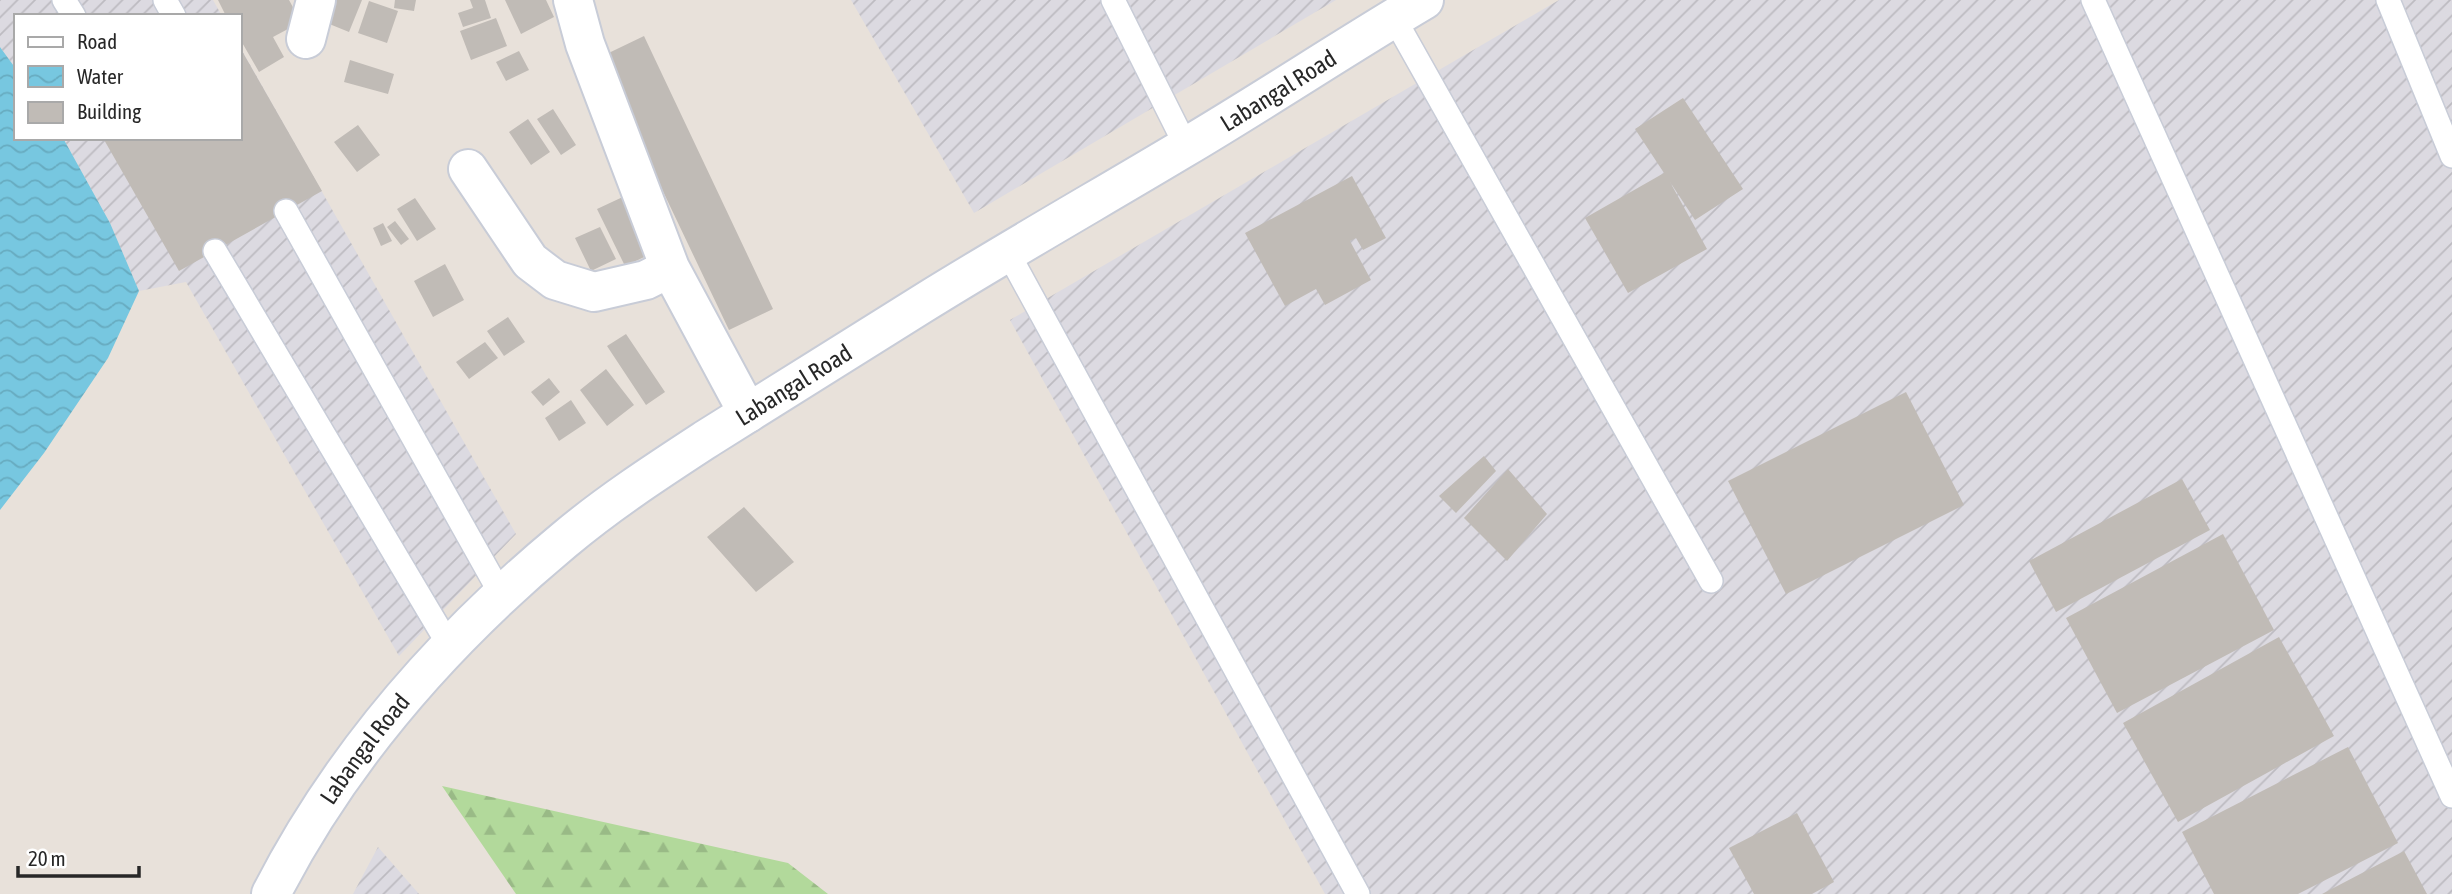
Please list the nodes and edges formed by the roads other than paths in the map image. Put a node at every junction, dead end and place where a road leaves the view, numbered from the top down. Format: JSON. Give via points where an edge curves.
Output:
{"nodes":[{"id":1,"x":316,"y":0,"type":"edge"},
{"id":2,"x":573,"y":0,"type":"edge"},
{"id":3,"x":1113,"y":0,"type":"edge"},
{"id":4,"x":2093,"y":0,"type":"edge"},
{"id":5,"x":2388,"y":0,"type":"edge"},
{"id":6,"x":1409,"y":9,"type":"edge"},
{"id":7,"x":306,"y":39,"type":"dead end"},
{"id":8,"x":1186,"y":146,"type":"junction"},
{"id":9,"x":2452,"y":156,"type":"edge"},
{"id":10,"x":468,"y":169,"type":"dead end"},
{"id":11,"x":286,"y":211,"type":"dead end"},
{"id":12,"x":215,"y":251,"type":"dead end"},
{"id":13,"x":1007,"y":251,"type":"junction"},
{"id":14,"x":670,"y":268,"type":"junction"},
{"id":15,"x":748,"y":413,"type":"junction"},
{"id":16,"x":1712,"y":581,"type":"dead end"},
{"id":17,"x":502,"y":596,"type":"junction"},
{"id":18,"x":450,"y":647,"type":"junction"},
{"id":19,"x":2452,"y":796,"type":"edge"},
{"id":20,"x":271,"y":894,"type":"edge"},
{"id":21,"x":1357,"y":894,"type":"edge"}],
"edges":[{"from":1,"to":7,"type":"main road"},
{"from":2,"to":14,"type":"main road","via":[[584,44]]},
{"from":3,"to":8,"type":"lane"},
{"from":4,"to":19,"type":"lane"},
{"from":5,"to":9,"type":"lane"},
{"from":6,"to":8,"type":"main road","name":"Labangal Road"},
{"from":6,"to":16,"type":"lane"},
{"from":8,"to":13,"type":"main road","name":"Labangal Road"},
{"from":10,"to":14,"type":"main road","via":[[530,261],[555,280],[594,292],[646,280]]},
{"from":11,"to":17,"type":"lane"},
{"from":12,"to":18,"type":"lane"},
{"from":13,"to":15,"type":"main road","name":"Labangal Road"},
{"from":13,"to":21,"type":"lane"},
{"from":14,"to":15,"type":"main road"},
{"from":15,"to":17,"type":"main road","name":"Labangal Road","via":[[563,540]]},
{"from":17,"to":18,"type":"main road","name":"Labangal Road"},
{"from":18,"to":20,"type":"main road","name":"Labangal Road","via":[[396,706],[337,783]]}]}
